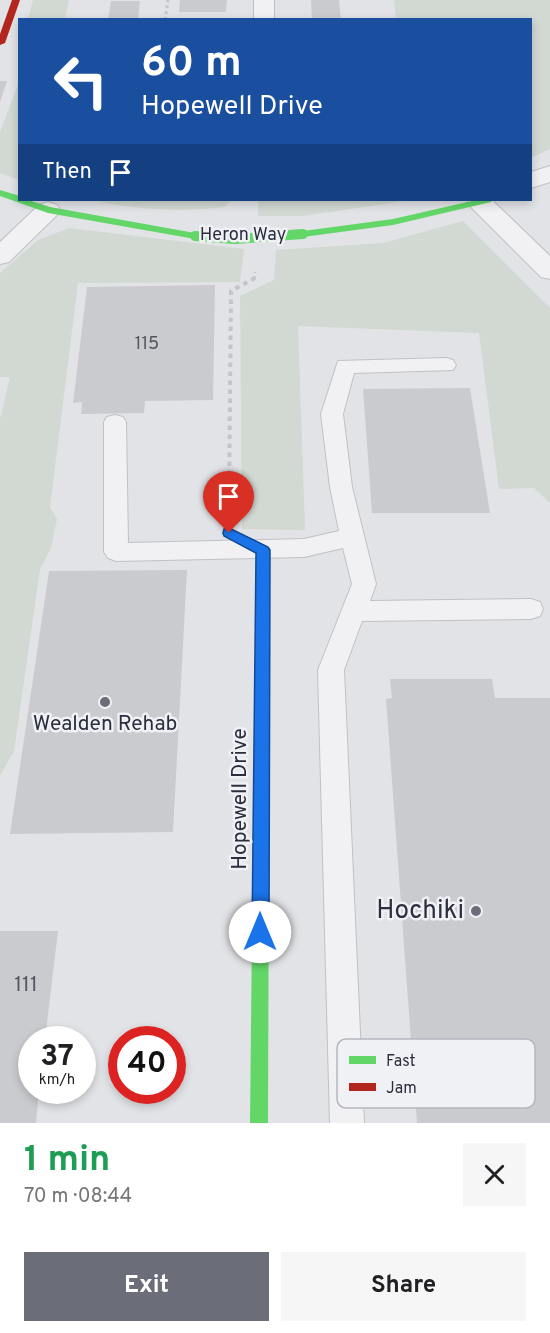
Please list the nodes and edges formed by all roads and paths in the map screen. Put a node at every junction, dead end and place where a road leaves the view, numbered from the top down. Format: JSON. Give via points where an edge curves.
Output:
{"nodes":[{"id":1,"x":16,"y":0,"type":"edge"},
{"id":2,"x":168,"y":0,"type":"edge"},
{"id":3,"x":264,"y":0,"type":"edge"},
{"id":4,"x":165,"y":18,"type":"edge"},
{"id":5,"x":264,"y":18,"type":"edge"},
{"id":6,"x":1,"y":43,"type":"edge"},
{"id":7,"x":550,"y":173,"type":"edge"},
{"id":8,"x":532,"y":181,"type":"edge"},
{"id":9,"x":0,"y":193,"type":"edge"},
{"id":10,"x":18,"y":199,"type":"edge"},
{"id":11,"x":23,"y":201,"type":"edge"},
{"id":12,"x":484,"y":201,"type":"edge"},
{"id":13,"x":48,"y":210,"type":"junction"},
{"id":14,"x":0,"y":256,"type":"edge"},
{"id":15,"x":255,"y":270,"type":"dead end"},
{"id":16,"x":550,"y":271,"type":"edge"},
{"id":17,"x":446,"y":365,"type":"dead end"},
{"id":18,"x":115,"y":422,"type":"dead end"},
{"id":19,"x":229,"y":533,"type":"joint"},
{"id":20,"x":352,"y":537,"type":"junction"},
{"id":21,"x":263,"y":550,"type":"junction"},
{"id":22,"x":531,"y":609,"type":"dead end"},
{"id":23,"x":354,"y":611,"type":"junction"},
{"id":24,"x":344,"y":1039,"type":"edge"},
{"id":25,"x":346,"y":1108,"type":"edge"},
{"id":26,"x":259,"y":1123,"type":"edge"},
{"id":27,"x":347,"y":1123,"type":"edge"}],
"edges":[{"from":1,"to":6,"type":"street"},
{"from":2,"to":4,"type":"path"},
{"from":3,"to":5,"type":"street"},
{"from":7,"to":8,"type":"street"},
{"from":9,"to":10,"type":"street","name":"Heron Way"},
{"from":11,"to":13,"type":"street","name":"Heron Way"},
{"from":12,"to":13,"type":"street","name":"Heron Way","bridge":true,"via":[[393,222],[235,239],[195,236]]},
{"from":12,"to":16,"type":"street"},
{"from":13,"to":14,"type":"street"},
{"from":15,"to":19,"type":"path","via":[[255,279],[231,291]]},
{"from":17,"to":20,"type":"lane","via":[[345,366],[332,414]]},
{"from":18,"to":21,"type":"lane","via":[[116,552]]},
{"from":19,"to":21,"type":"street"},
{"from":20,"to":21,"type":"lane","via":[[304,549]]},
{"from":20,"to":23,"type":"lane","via":[[364,584]]},
{"from":21,"to":26,"type":"street","name":"Hopewell Drive"},
{"from":22,"to":23,"type":"lane"},
{"from":23,"to":24,"type":"lane","via":[[331,670]]},
{"from":25,"to":27,"type":"lane"}]}
